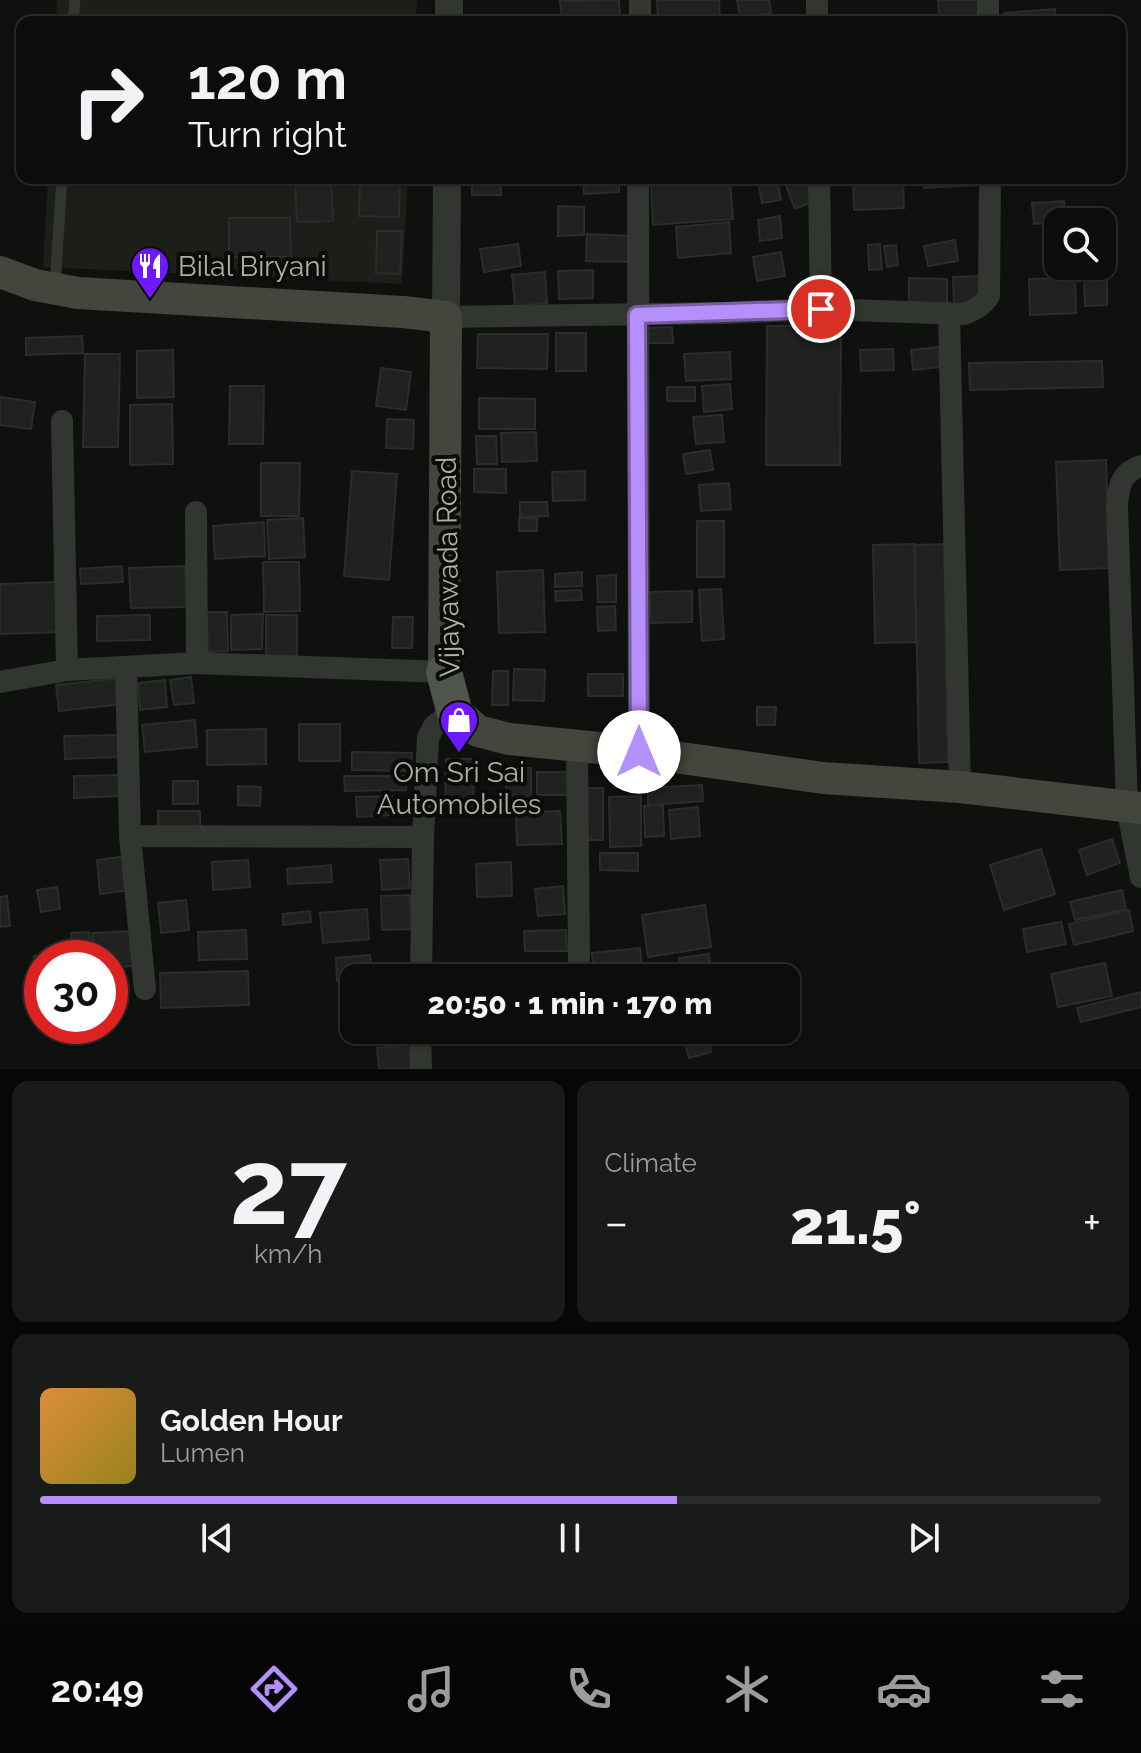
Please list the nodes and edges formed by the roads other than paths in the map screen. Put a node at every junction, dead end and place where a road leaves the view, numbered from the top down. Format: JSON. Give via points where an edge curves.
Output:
{"nodes":[{"id":1,"x":62,"y":184,"type":"edge"},
{"id":2,"x":447,"y":184,"type":"edge"},
{"id":3,"x":638,"y":184,"type":"edge"},
{"id":4,"x":819,"y":184,"type":"edge"},
{"id":5,"x":990,"y":184,"type":"edge"},
{"id":6,"x":0,"y":272,"type":"edge"},
{"id":7,"x":55,"y":289,"type":"junction"},
{"id":8,"x":821,"y":309,"type":"junction"},
{"id":9,"x":949,"y":313,"type":"junction"},
{"id":10,"x":637,"y":315,"type":"junction"},
{"id":11,"x":446,"y":317,"type":"junction"},
{"id":12,"x":62,"y":421,"type":"dead end"},
{"id":13,"x":1141,"y":466,"type":"edge"},
{"id":14,"x":196,"y":512,"type":"dead end"},
{"id":15,"x":197,"y":663,"type":"junction"},
{"id":16,"x":126,"y":667,"type":"junction"},
{"id":17,"x":67,"y":670,"type":"junction"},
{"id":18,"x":444,"y":672,"type":"junction"},
{"id":19,"x":0,"y":682,"type":"edge"},
{"id":20,"x":454,"y":710,"type":"junction"},
{"id":21,"x":577,"y":747,"type":"junction"},
{"id":22,"x":639,"y":752,"type":"junction"},
{"id":23,"x":960,"y":787,"type":"junction"},
{"id":24,"x":1134,"y":807,"type":"edge"},
{"id":25,"x":130,"y":836,"type":"junction"},
{"id":26,"x":423,"y":837,"type":"junction"},
{"id":27,"x":1141,"y":877,"type":"edge"},
{"id":28,"x":579,"y":963,"type":"dead end"},
{"id":29,"x":421,"y":964,"type":"edge"},
{"id":30,"x":145,"y":989,"type":"dead end"},
{"id":31,"x":420,"y":1044,"type":"edge"},
{"id":32,"x":421,"y":1069,"type":"edge"}],
"edges":[{"from":1,"to":7,"type":"lane"},
{"from":2,"to":11,"type":"street"},
{"from":3,"to":10,"type":"street"},
{"from":4,"to":8,"type":"street"},
{"from":5,"to":9,"type":"street","via":[[989,296],[975,310]]},
{"from":6,"to":7,"type":"main road"},
{"from":7,"to":11,"type":"main road"},
{"from":8,"to":9,"type":"street"},
{"from":8,"to":10,"type":"street"},
{"from":9,"to":23,"type":"street"},
{"from":10,"to":11,"type":"street"},
{"from":10,"to":22,"type":"street"},
{"from":11,"to":18,"type":"main road","name":"Vijayawada Road"},
{"from":12,"to":17,"type":"street"},
{"from":13,"to":24,"type":"street","via":[[1128,472],[1117,505]]},
{"from":14,"to":15,"type":"street"},
{"from":15,"to":16,"type":"street"},
{"from":15,"to":18,"type":"street"},
{"from":16,"to":17,"type":"street"},
{"from":16,"to":25,"type":"street"},
{"from":17,"to":19,"type":"street"},
{"from":18,"to":20,"type":"main road","name":"Vijayawada Road"},
{"from":20,"to":21,"type":"main road","name":"Vijayawada Road","via":[[478,731]]},
{"from":20,"to":26,"type":"street","via":[[428,738]]},
{"from":21,"to":22,"type":"main road","name":"Vijayawada Road"},
{"from":21,"to":28,"type":"street"},
{"from":22,"to":23,"type":"main road","name":"Vijayawada Road","via":[[823,778]]},
{"from":23,"to":24,"type":"main road","name":"Vijayawada Road"},
{"from":24,"to":27,"type":"street"},
{"from":25,"to":26,"type":"street"},
{"from":25,"to":30,"type":"street"},
{"from":26,"to":29,"type":"street"},
{"from":31,"to":32,"type":"street"}]}
